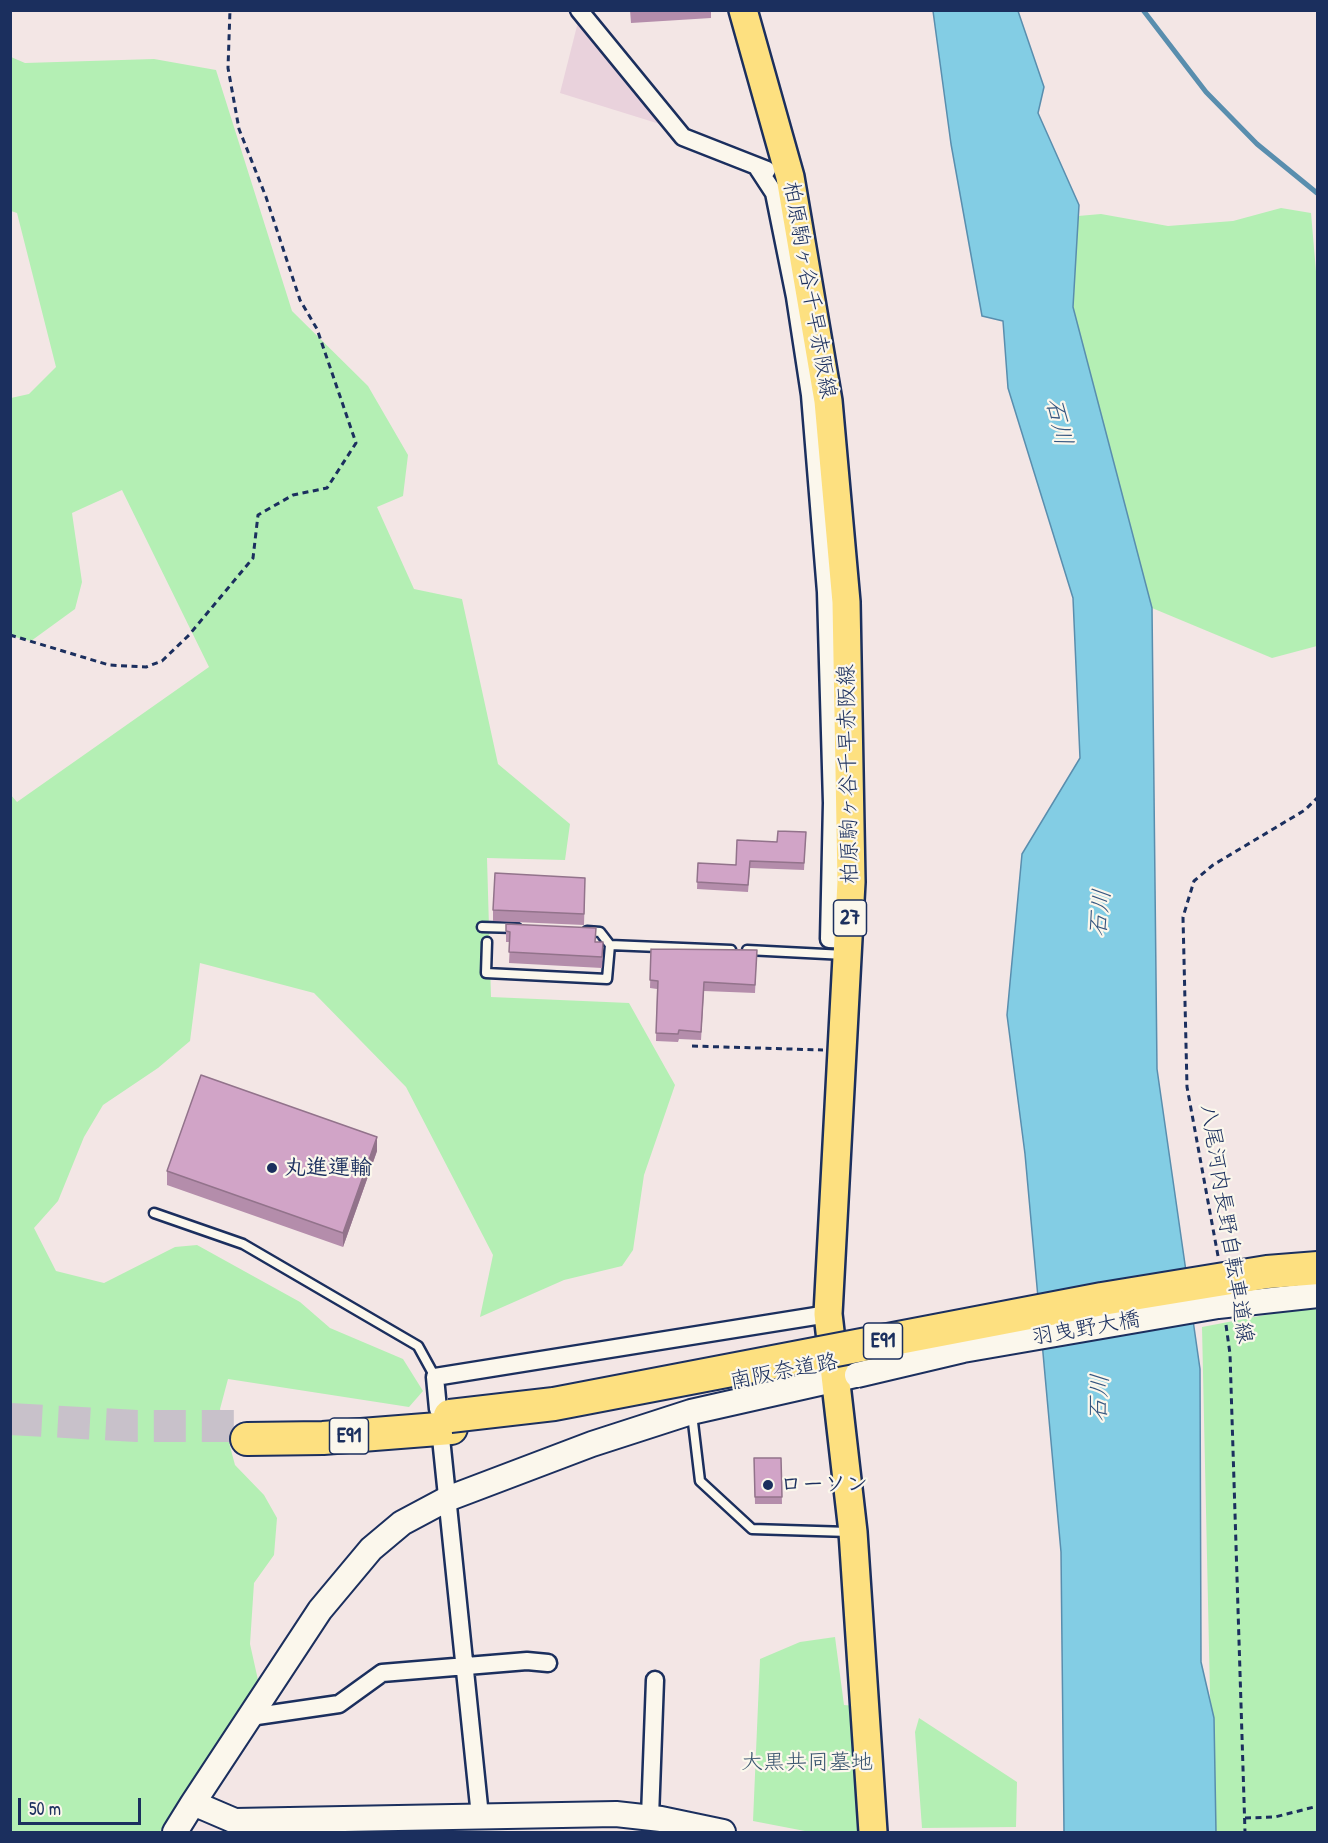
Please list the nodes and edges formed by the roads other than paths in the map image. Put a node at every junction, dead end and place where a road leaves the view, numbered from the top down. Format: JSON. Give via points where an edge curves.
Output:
{"nodes":[{"id":1,"x":579,"y":10,"type":"edge"},
{"id":2,"x":743,"y":10,"type":"edge"},
{"id":3,"x":757,"y":166,"type":"junction"},
{"id":4,"x":790,"y":177,"type":"junction"},
{"id":5,"x":482,"y":927,"type":"dead end"},
{"id":6,"x":529,"y":929,"type":"edge"},
{"id":7,"x":577,"y":931,"type":"edge"},
{"id":8,"x":487,"y":942,"type":"dead end"},
{"id":9,"x":609,"y":945,"type":"junction"},
{"id":10,"x":848,"y":947,"type":"junction"},
{"id":11,"x":154,"y":1213,"type":"dead end"},
{"id":12,"x":1317,"y":1268,"type":"edge"},
{"id":13,"x":1317,"y":1278,"type":"edge"},
{"id":14,"x":1317,"y":1296,"type":"edge"},
{"id":15,"x":828,"y":1314,"type":"junction"},
{"id":16,"x":435,"y":1377,"type":"junction"},
{"id":17,"x":846,"y":1377,"type":"junction"},
{"id":18,"x":691,"y":1412,"type":"junction"},
{"id":19,"x":445,"y":1423,"type":"junction"},
{"id":20,"x":248,"y":1432,"type":"tunnel mouth"},
{"id":21,"x":447,"y":1499,"type":"junction"},
{"id":22,"x":853,"y":1532,"type":"junction"},
{"id":23,"x":548,"y":1663,"type":"dead end"},
{"id":24,"x":465,"y":1664,"type":"junction"},
{"id":25,"x":655,"y":1680,"type":"dead end"},
{"id":26,"x":250,"y":1717,"type":"junction"},
{"id":27,"x":193,"y":1803,"type":"junction"},
{"id":28,"x":480,"y":1816,"type":"junction"},
{"id":29,"x":650,"y":1818,"type":"junction"},
{"id":30,"x":713,"y":1831,"type":"edge"},
{"id":31,"x":175,"y":1833,"type":"edge"},
{"id":32,"x":873,"y":1833,"type":"edge"}],
"edges":[{"from":1,"to":3,"type":"street","via":[[683,137]]},
{"from":2,"to":4,"type":"main road","name":"柏原駒ヶ谷千早赤阪線","number":"27"},
{"from":3,"to":4,"type":"street"},
{"from":3,"to":10,"type":"street","via":[[774,193],[810,395],[826,592],[832,803],[828,939]]},
{"from":4,"to":10,"type":"main road","name":"柏原駒ヶ谷千早赤阪線","number":"27","via":[[828,401],[846,602],[851,882]]},
{"from":5,"to":6,"type":"lane"},
{"from":7,"to":9,"type":"lane","via":[[600,932]]},
{"from":8,"to":9,"type":"lane","via":[[486,973],[608,979]]},
{"from":9,"to":10,"type":"lane"},
{"from":10,"to":15,"type":"main road","name":"柏原駒ヶ谷千早赤阪線","number":"27"},
{"from":11,"to":16,"type":"lane","via":[[243,1244],[418,1346]]},
{"from":12,"to":19,"type":"highway","name":"南阪奈道路","number":"E91","bridge":true,"via":[[1267,1272],[1102,1299]]},
{"from":13,"to":19,"type":"highway","name":"南阪奈道路","number":"E91","via":[[1096,1312],[559,1418]]},
{"from":14,"to":17,"type":"street","name":"羽曳野大橋","bridge":true,"via":[[1218,1306],[963,1350]]},
{"from":15,"to":16,"type":"street"},
{"from":15,"to":17,"type":"main road","name":"柏原駒ヶ谷千早赤阪線","number":"27"},
{"from":16,"to":19,"type":"street"},
{"from":17,"to":18,"type":"street","name":"羽曳野大橋"},
{"from":17,"to":22,"type":"main road","name":"柏原駒ヶ谷千早赤阪線","number":"27"},
{"from":18,"to":21,"type":"street","name":"羽曳野大橋","via":[[592,1444]]},
{"from":18,"to":22,"type":"lane","via":[[700,1481],[752,1529]]},
{"from":19,"to":20,"type":"highway","name":"南阪奈道路","number":"E91","via":[[323,1438]]},
{"from":19,"to":21,"type":"street"},
{"from":21,"to":24,"type":"street"},
{"from":21,"to":26,"type":"street","name":"羽曳野大橋","via":[[402,1523],[371,1549],[320,1610]]},
{"from":22,"to":32,"type":"main road","name":"柏原駒ヶ谷千早赤阪線","number":"27"},
{"from":23,"to":24,"type":"street","via":[[527,1660]]},
{"from":24,"to":26,"type":"street","via":[[382,1673],[339,1704]]},
{"from":24,"to":28,"type":"street"},
{"from":25,"to":29,"type":"street"},
{"from":26,"to":27,"type":"street","name":"羽曳野大橋"},
{"from":27,"to":28,"type":"street","via":[[235,1821]]},
{"from":27,"to":31,"type":"street","name":"羽曳野大橋"},
{"from":28,"to":29,"type":"street","via":[[562,1813]]},
{"from":29,"to":30,"type":"street"}]}
